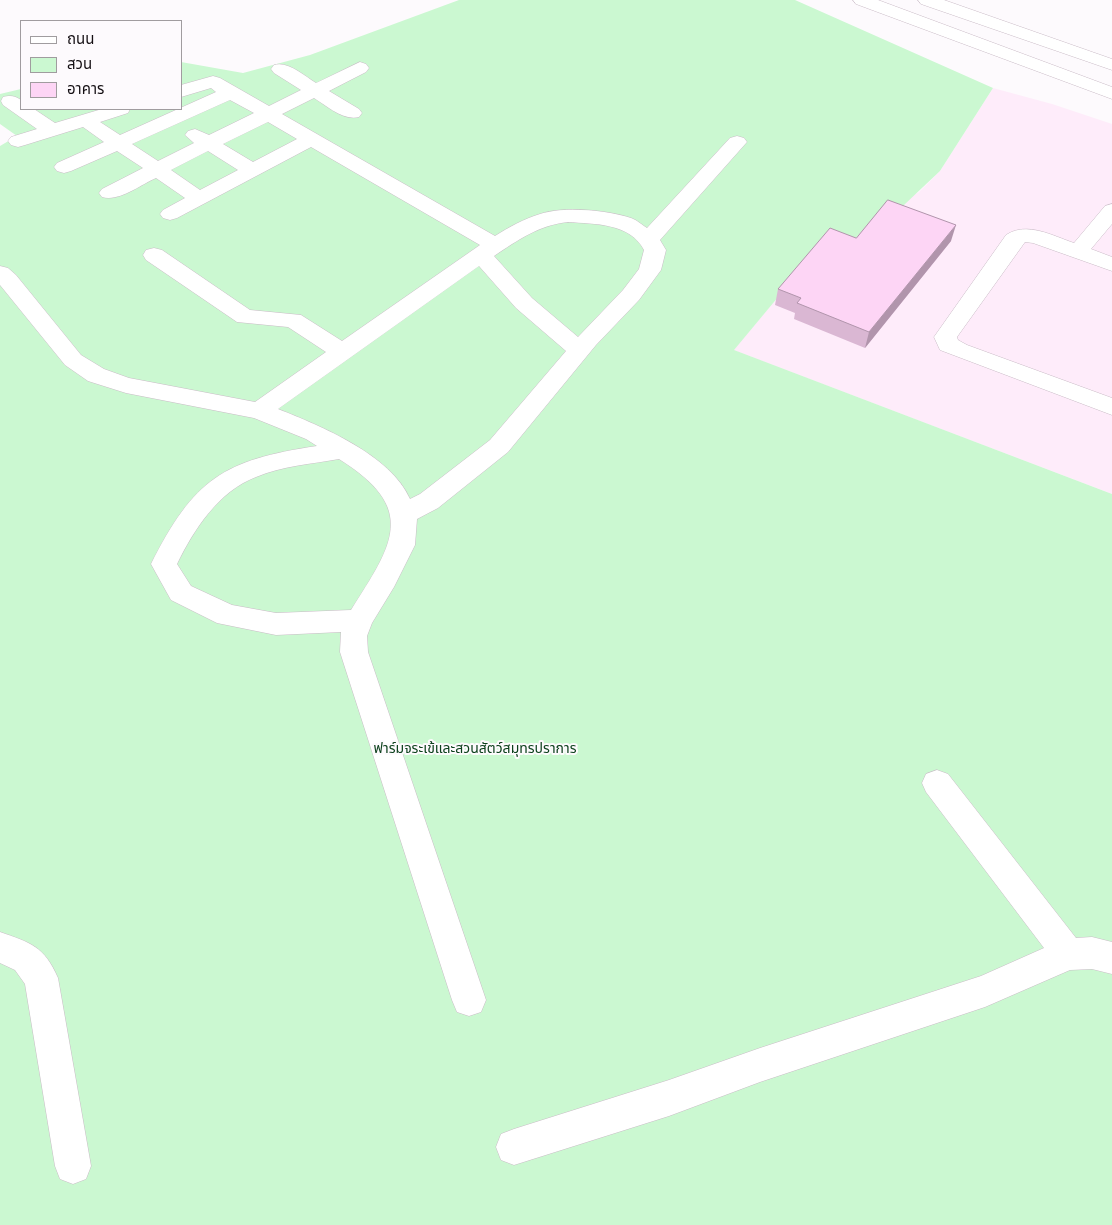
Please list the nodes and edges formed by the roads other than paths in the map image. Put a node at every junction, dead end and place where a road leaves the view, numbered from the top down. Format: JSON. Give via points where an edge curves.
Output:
{"nodes":[{"id":1,"x":862,"y":0,"type":"edge"},
{"id":2,"x":927,"y":0,"type":"edge"},
{"id":3,"x":1112,"y":65,"type":"edge"},
{"id":4,"x":360,"y":68,"type":"dead end"},
{"id":5,"x":280,"y":69,"type":"dead end"},
{"id":6,"x":182,"y":91,"type":"edge"},
{"id":7,"x":313,"y":91,"type":"junction"},
{"id":8,"x":231,"y":92,"type":"junction"},
{"id":9,"x":1112,"y":93,"type":"edge"},
{"id":10,"x":10,"y":101,"type":"dead end"},
{"id":11,"x":182,"y":107,"type":"edge"},
{"id":12,"x":20,"y":108,"type":"edge"},
{"id":13,"x":23,"y":110,"type":"edge"},
{"id":14,"x":113,"y":110,"type":"edge"},
{"id":15,"x":174,"y":110,"type":"edge"},
{"id":16,"x":268,"y":113,"type":"junction"},
{"id":17,"x":161,"y":114,"type":"edge"},
{"id":18,"x":352,"y":114,"type":"dead end"},
{"id":19,"x":85,"y":120,"type":"junction"},
{"id":20,"x":52,"y":130,"type":"junction"},
{"id":21,"x":311,"y":138,"type":"junction"},
{"id":22,"x":18,"y":141,"type":"dead end"},
{"id":23,"x":737,"y":142,"type":"dead end"},
{"id":24,"x":119,"y":143,"type":"junction"},
{"id":25,"x":208,"y":143,"type":"junction"},
{"id":26,"x":64,"y":168,"type":"dead end"},
{"id":27,"x":157,"y":169,"type":"junction"},
{"id":28,"x":251,"y":170,"type":"junction"},
{"id":29,"x":109,"y":193,"type":"dead end"},
{"id":30,"x":199,"y":198,"type":"junction"},
{"id":31,"x":1112,"y":210,"type":"edge"},
{"id":32,"x":170,"y":214,"type":"dead end"},
{"id":33,"x":649,"y":239,"type":"junction"},
{"id":34,"x":488,"y":250,"type":"junction"},
{"id":35,"x":1078,"y":252,"type":"junction"},
{"id":36,"x":154,"y":255,"type":"dead end"},
{"id":37,"x":1112,"y":264,"type":"edge"},
{"id":38,"x":0,"y":273,"type":"edge"},
{"id":39,"x":580,"y":350,"type":"junction"},
{"id":40,"x":342,"y":352,"type":"junction"},
{"id":41,"x":1112,"y":408,"type":"edge"},
{"id":42,"x":259,"y":412,"type":"junction"},
{"id":43,"x":342,"y":450,"type":"junction"},
{"id":44,"x":404,"y":514,"type":"junction"},
{"id":45,"x":359,"y":620,"type":"junction"},
{"id":46,"x":937,"y":783,"type":"dead end"},
{"id":47,"x":0,"y":946,"type":"edge"},
{"id":48,"x":1068,"y":954,"type":"junction"},
{"id":49,"x":1112,"y":958,"type":"edge"},
{"id":50,"x":469,"y":1000,"type":"dead end"},
{"id":51,"x":514,"y":1147,"type":"dead end"},
{"id":52,"x":73,"y":1166,"type":"dead end"}],
"edges":[{"from":1,"to":9,"type":"street"},
{"from":2,"to":3,"type":"street"},
{"from":4,"to":7,"type":"street"},
{"from":5,"to":7,"type":"street"},
{"from":6,"to":8,"type":"street","via":[[214,82]]},
{"from":7,"to":16,"type":"street"},
{"from":7,"to":18,"type":"street"},
{"from":8,"to":11,"type":"street"},
{"from":8,"to":16,"type":"street"},
{"from":10,"to":12,"type":"street"},
{"from":13,"to":20,"type":"street"},
{"from":14,"to":19,"type":"street"},
{"from":15,"to":17,"type":"street"},
{"from":16,"to":21,"type":"street"},
{"from":16,"to":25,"type":"street"},
{"from":17,"to":24,"type":"street"},
{"from":17,"to":25,"type":"street"},
{"from":19,"to":20,"type":"street"},
{"from":19,"to":24,"type":"street"},
{"from":20,"to":22,"type":"street"},
{"from":21,"to":28,"type":"street"},
{"from":21,"to":34,"type":"street"},
{"from":23,"to":33,"type":"street"},
{"from":24,"to":26,"type":"street"},
{"from":24,"to":27,"type":"street"},
{"from":25,"to":27,"type":"street"},
{"from":25,"to":28,"type":"street"},
{"from":27,"to":29,"type":"street"},
{"from":27,"to":30,"type":"street"},
{"from":28,"to":30,"type":"street"},
{"from":30,"to":32,"type":"street"},
{"from":31,"to":35,"type":"street"},
{"from":33,"to":34,"type":"street","via":[[626,223],[568,216],[547,218],[519,230]]},
{"from":33,"to":39,"type":"street","via":[[654,250],[650,270]]},
{"from":34,"to":39,"type":"street","via":[[524,303]]},
{"from":34,"to":40,"type":"street"},
{"from":35,"to":37,"type":"street"},
{"from":35,"to":41,"type":"street","via":[[1037,237],[1022,235],[1014,240],[945,337],[948,345],[959,350]]},
{"from":36,"to":40,"type":"street","via":[[245,317],[292,320]]},
{"from":38,"to":42,"type":"street","via":[[73,360],[96,375],[126,385]]},
{"from":39,"to":44,"type":"street","via":[[499,446],[429,501]]},
{"from":40,"to":42,"type":"street"},
{"from":42,"to":43,"type":"street","via":[[315,433]]},
{"from":43,"to":44,"type":"street","via":[[367,465],[395,493]]},
{"from":43,"to":45,"type":"street","via":[[274,462],[244,472],[210,494],[176,537],[164,564],[181,593],[227,616],[276,624]]},
{"from":44,"to":45,"type":"street","via":[[402,545]]},
{"from":45,"to":50,"type":"street","via":[[353,636],[354,652]]},
{"from":46,"to":48,"type":"street"},
{"from":47,"to":52,"type":"street","via":[[27,959],[40,978]]},
{"from":48,"to":49,"type":"street","via":[[1092,953]]},
{"from":48,"to":51,"type":"street","via":[[985,991]]}]}
